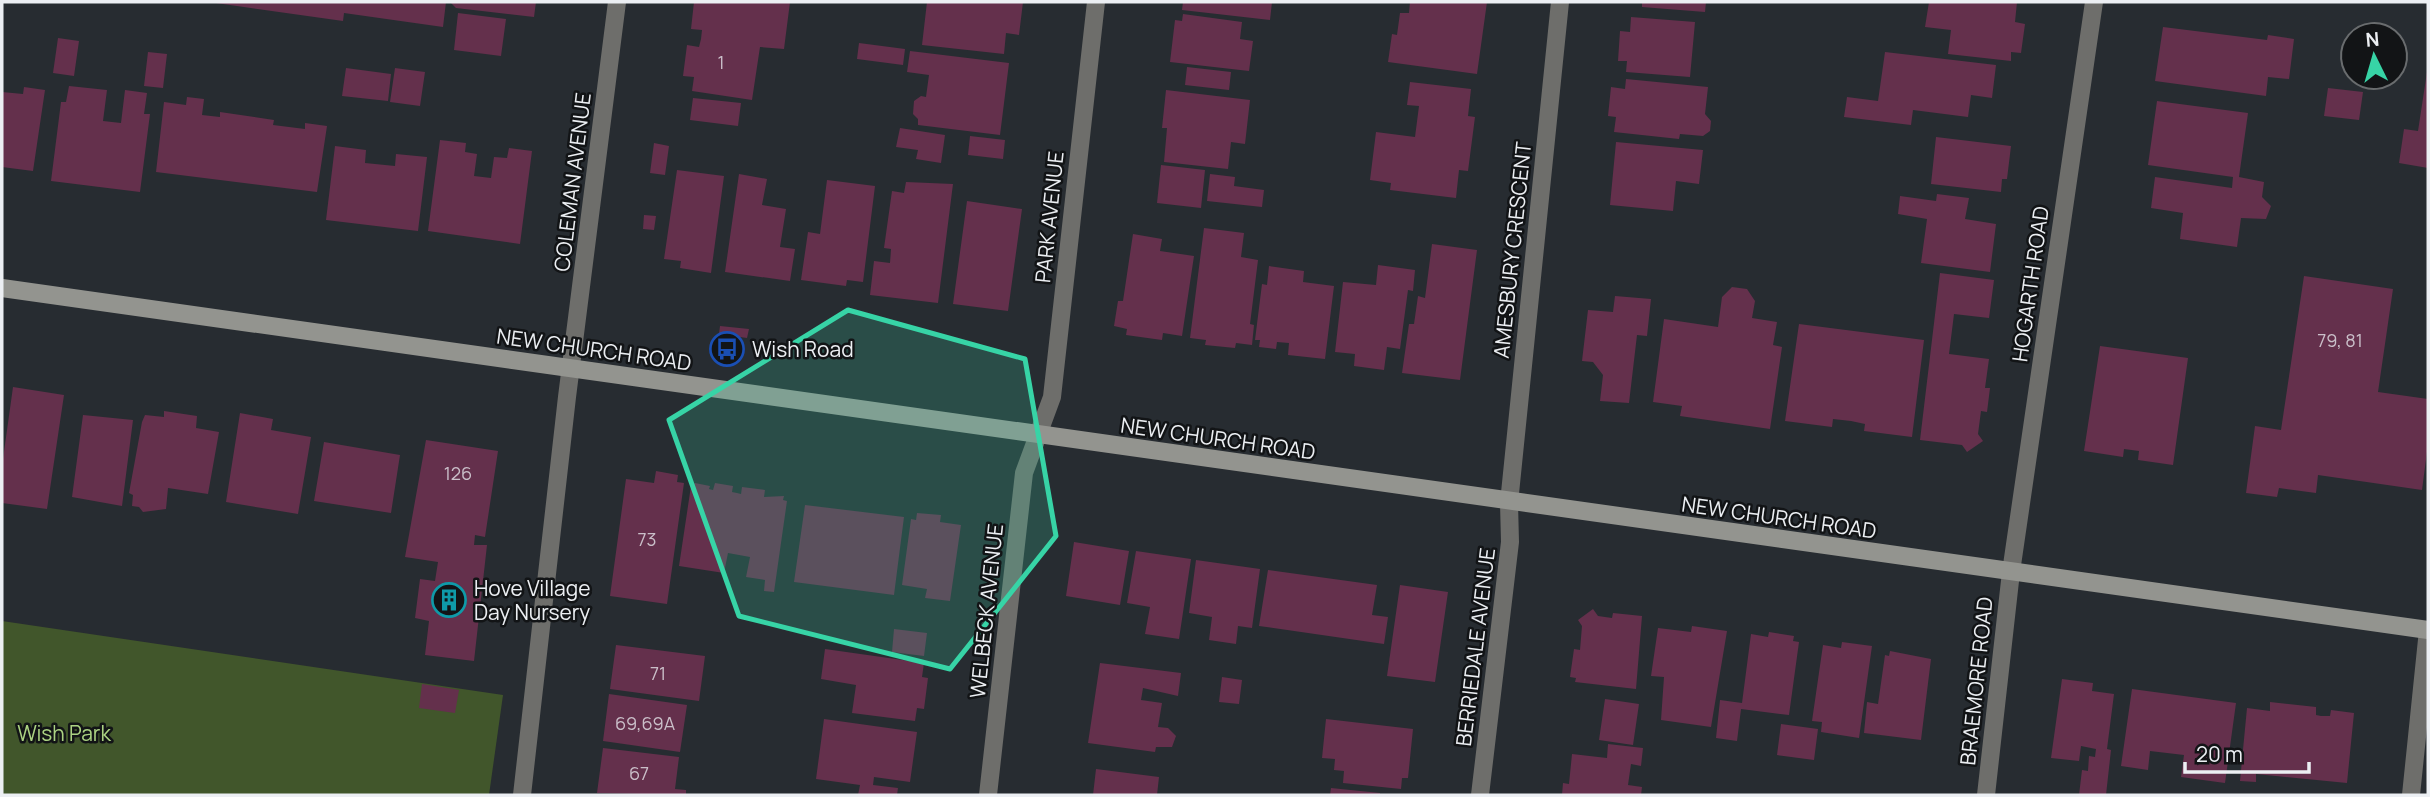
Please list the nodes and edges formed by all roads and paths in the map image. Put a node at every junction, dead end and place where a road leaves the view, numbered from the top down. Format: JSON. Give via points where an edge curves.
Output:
{"nodes":[{"id":1,"x":617,"y":2,"type":"edge"},
{"id":2,"x":1096,"y":2,"type":"edge"},
{"id":3,"x":1560,"y":2,"type":"edge"},
{"id":4,"x":2094,"y":2,"type":"edge"},
{"id":5,"x":2,"y":288,"type":"edge"},
{"id":6,"x":572,"y":368,"type":"junction"},
{"id":7,"x":1038,"y":435,"type":"junction"},
{"id":8,"x":1509,"y":503,"type":"junction"},
{"id":9,"x":2011,"y":572,"type":"junction"},
{"id":10,"x":2428,"y":631,"type":"edge"},
{"id":11,"x":522,"y":795,"type":"edge"},
{"id":12,"x":988,"y":795,"type":"edge"},
{"id":13,"x":1480,"y":795,"type":"edge"},
{"id":14,"x":1986,"y":795,"type":"edge"},
{"id":15,"x":2411,"y":795,"type":"edge"}],
"edges":[{"from":1,"to":6,"type":"street","name":"COLEMAN AVENUE"},
{"from":2,"to":7,"type":"street","name":"PARK AVENUE","via":[[1052,397]]},
{"from":3,"to":8,"type":"street","name":"AMESBURY CRESCENT"},
{"from":4,"to":9,"type":"street","name":"HOGARTH ROAD"},
{"from":5,"to":6,"type":"main road","name":"NEW CHURCH ROAD"},
{"from":6,"to":7,"type":"main road","name":"NEW CHURCH ROAD"},
{"from":6,"to":11,"type":"street"},
{"from":7,"to":8,"type":"main road","name":"NEW CHURCH ROAD"},
{"from":7,"to":12,"type":"street","name":"WELBECK AVENUE","via":[[1024,473]]},
{"from":8,"to":9,"type":"main road","name":"NEW CHURCH ROAD"},
{"from":8,"to":13,"type":"street","name":"BERRIEDALE AVENUE","via":[[1510,542]]},
{"from":9,"to":10,"type":"main road","name":"NEW CHURCH ROAD"},
{"from":9,"to":14,"type":"street","name":"BRAEMORE ROAD"},
{"from":10,"to":15,"type":"street"}]}
